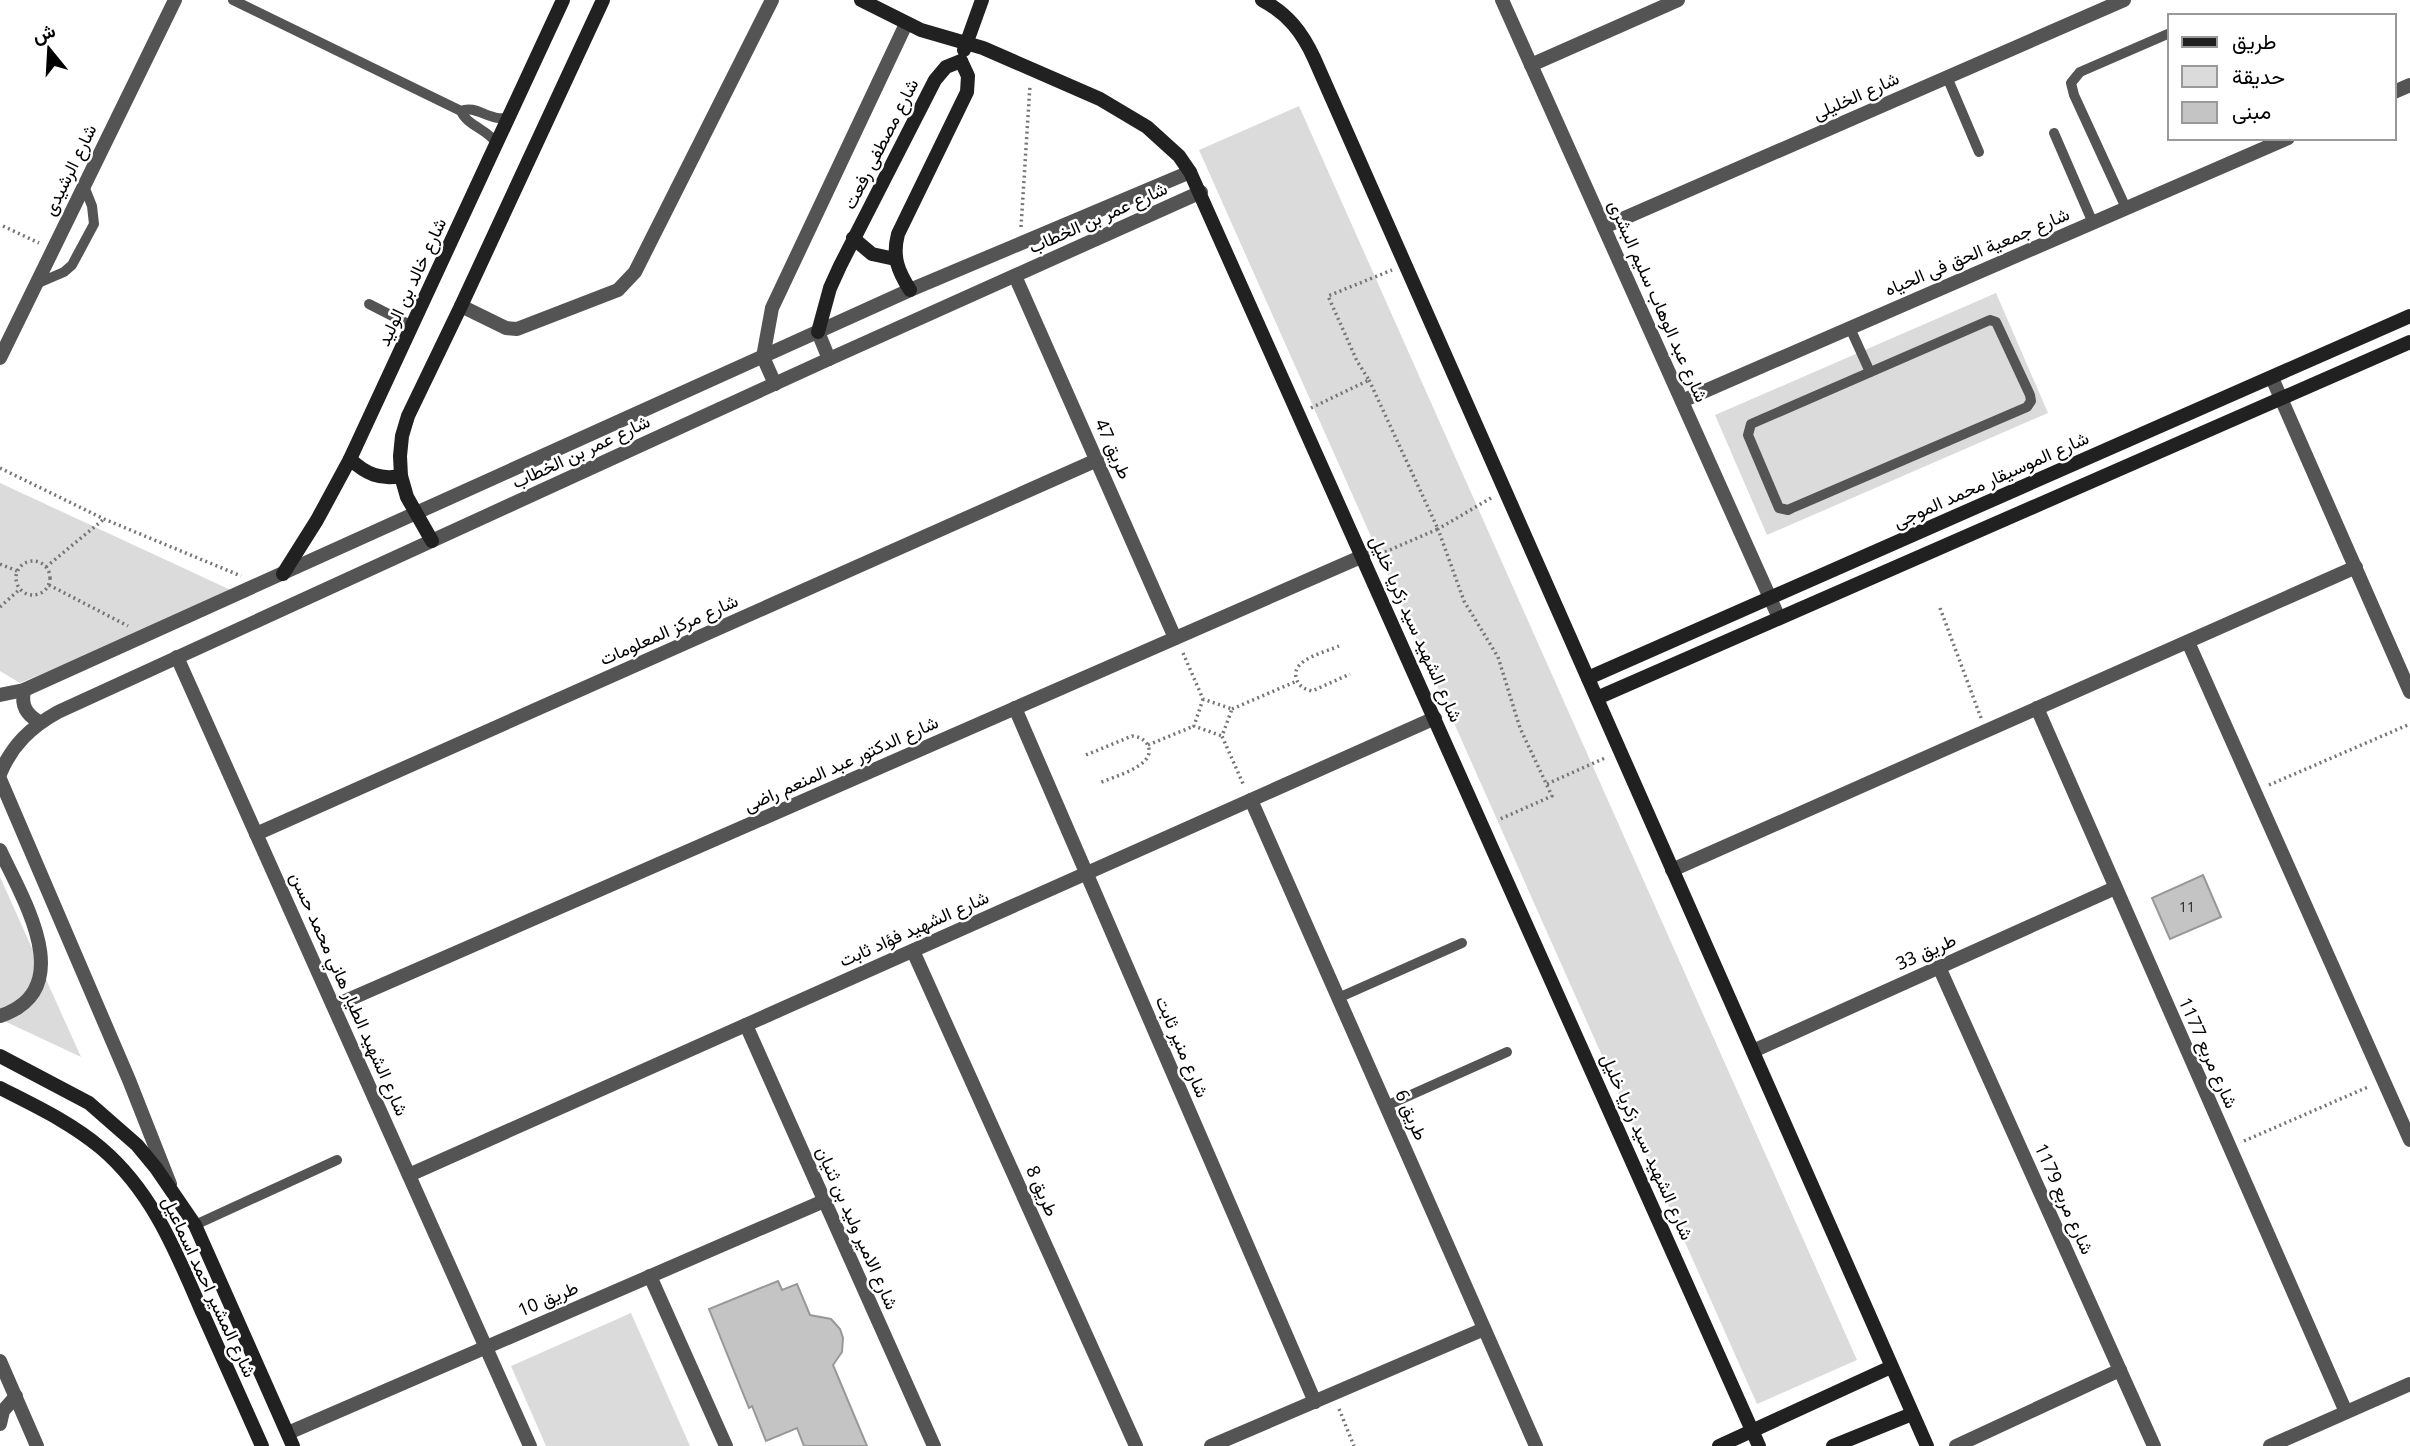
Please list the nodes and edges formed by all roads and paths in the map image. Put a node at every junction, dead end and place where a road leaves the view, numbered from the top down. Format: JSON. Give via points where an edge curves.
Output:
{"nodes":[{"id":1,"x":175,"y":0,"type":"edge"},
{"id":2,"x":233,"y":0,"type":"edge"},
{"id":3,"x":563,"y":0,"type":"edge"},
{"id":4,"x":603,"y":0,"type":"edge"},
{"id":5,"x":772,"y":0,"type":"edge"},
{"id":6,"x":861,"y":0,"type":"edge"},
{"id":7,"x":982,"y":0,"type":"edge"},
{"id":8,"x":1262,"y":0,"type":"edge"},
{"id":9,"x":1502,"y":0,"type":"edge"},
{"id":10,"x":1678,"y":0,"type":"edge"},
{"id":11,"x":2123,"y":0,"type":"edge"},
{"id":12,"x":2108,"y":3,"type":"edge"},
{"id":13,"x":906,"y":24,"type":"junction"},
{"id":14,"x":2168,"y":34,"type":"edge"},
{"id":15,"x":967,"y":43,"type":"junction"},
{"id":16,"x":961,"y":61,"type":"junction"},
{"id":17,"x":1531,"y":65,"type":"junction"},
{"id":18,"x":1031,"y":69,"type":"junction"},
{"id":19,"x":1947,"y":77,"type":"junction"},
{"id":20,"x":461,"y":111,"type":"junction"},
{"id":21,"x":510,"y":117,"type":"junction"},
{"id":22,"x":2054,"y":133,"type":"dead end"},
{"id":23,"x":2283,"y":140,"type":"edge"},
{"id":24,"x":497,"y":144,"type":"junction"},
{"id":25,"x":1979,"y":152,"type":"dead end"},
{"id":26,"x":1190,"y":172,"type":"junction"},
{"id":27,"x":84,"y":186,"type":"junction"},
{"id":28,"x":1201,"y":192,"type":"junction"},
{"id":29,"x":2126,"y":208,"type":"junction"},
{"id":30,"x":2093,"y":223,"type":"junction"},
{"id":31,"x":3,"y":226,"type":"dead end"},
{"id":32,"x":1604,"y":227,"type":"junction"},
{"id":33,"x":853,"y":238,"type":"junction"},
{"id":34,"x":1020,"y":243,"type":"junction"},
{"id":35,"x":53,"y":250,"type":"junction"},
{"id":36,"x":895,"y":258,"type":"junction"},
{"id":37,"x":1405,"y":264,"type":"junction"},
{"id":38,"x":1015,"y":276,"type":"junction"},
{"id":39,"x":36,"y":284,"type":"junction"},
{"id":40,"x":910,"y":290,"type":"junction"},
{"id":41,"x":369,"y":304,"type":"dead end"},
{"id":42,"x":461,"y":306,"type":"junction"},
{"id":43,"x":2410,"y":316,"type":"edge"},
{"id":44,"x":412,"y":326,"type":"junction"},
{"id":45,"x":1850,"y":328,"type":"junction"},
{"id":46,"x":818,"y":332,"type":"junction"},
{"id":47,"x":2410,"y":342,"type":"edge"},
{"id":48,"x":762,"y":357,"type":"junction"},
{"id":49,"x":0,"y":358,"type":"edge"},
{"id":50,"x":829,"y":359,"type":"junction"},
{"id":51,"x":1870,"y":372,"type":"junction"},
{"id":52,"x":2272,"y":378,"type":"junction"},
{"id":53,"x":1369,"y":380,"type":"junction"},
{"id":54,"x":775,"y":384,"type":"junction"},
{"id":55,"x":2281,"y":398,"type":"junction"},
{"id":56,"x":1682,"y":401,"type":"junction"},
{"id":57,"x":1299,"y":413,"type":"junction"},
{"id":58,"x":350,"y":459,"type":"junction"},
{"id":59,"x":1097,"y":460,"type":"junction"},
{"id":60,"x":0,"y":468,"type":"edge"},
{"id":61,"x":401,"y":476,"type":"junction"},
{"id":62,"x":1506,"y":491,"type":"junction"},
{"id":63,"x":416,"y":514,"type":"junction"},
{"id":64,"x":104,"y":519,"type":"junction"},
{"id":65,"x":1438,"y":529,"type":"junction"},
{"id":66,"x":432,"y":541,"type":"junction"},
{"id":67,"x":1364,"y":558,"type":"junction"},
{"id":68,"x":0,"y":564,"type":"edge"},
{"id":69,"x":46,"y":567,"type":"junction"},
{"id":70,"x":2356,"y":567,"type":"junction"},
{"id":71,"x":18,"y":570,"type":"junction"},
{"id":72,"x":283,"y":574,"type":"junction"},
{"id":73,"x":261,"y":584,"type":"junction"},
{"id":74,"x":49,"y":585,"type":"junction"},
{"id":75,"x":20,"y":589,"type":"junction"},
{"id":76,"x":1770,"y":598,"type":"junction"},
{"id":77,"x":0,"y":607,"type":"edge"},
{"id":78,"x":1940,"y":608,"type":"dead end"},
{"id":79,"x":1779,"y":618,"type":"junction"},
{"id":80,"x":147,"y":636,"type":"junction"},
{"id":81,"x":1175,"y":638,"type":"junction"},
{"id":82,"x":2188,"y":642,"type":"junction"},
{"id":83,"x":1339,"y":646,"type":"dead end"},
{"id":84,"x":177,"y":657,"type":"junction"},
{"id":85,"x":1350,"y":674,"type":"dead end"},
{"id":86,"x":1588,"y":678,"type":"junction"},
{"id":87,"x":1297,"y":681,"type":"junction"},
{"id":88,"x":24,"y":690,"type":"junction"},
{"id":89,"x":2410,"y":692,"type":"edge"},
{"id":90,"x":0,"y":695,"type":"edge"},
{"id":91,"x":1597,"y":698,"type":"junction"},
{"id":92,"x":1203,"y":699,"type":"junction"},
{"id":93,"x":1015,"y":708,"type":"junction"},
{"id":94,"x":2037,"y":708,"type":"junction"},
{"id":95,"x":1233,"y":709,"type":"junction"},
{"id":96,"x":1435,"y":718,"type":"junction"},
{"id":97,"x":39,"y":722,"type":"junction"},
{"id":98,"x":2410,"y":724,"type":"edge"},
{"id":99,"x":1194,"y":726,"type":"junction"},
{"id":100,"x":1986,"y":731,"type":"junction"},
{"id":101,"x":1222,"y":736,"type":"junction"},
{"id":102,"x":1148,"y":745,"type":"junction"},
{"id":103,"x":1620,"y":752,"type":"junction"},
{"id":104,"x":1086,"y":755,"type":"dead end"},
{"id":105,"x":0,"y":777,"type":"edge"},
{"id":106,"x":1099,"y":783,"type":"dead end"},
{"id":107,"x":1546,"y":784,"type":"junction"},
{"id":108,"x":2254,"y":791,"type":"junction"},
{"id":109,"x":1251,"y":800,"type":"junction"},
{"id":110,"x":1483,"y":827,"type":"junction"},
{"id":111,"x":257,"y":835,"type":"junction"},
{"id":112,"x":0,"y":850,"type":"edge"},
{"id":113,"x":1672,"y":870,"type":"junction"},
{"id":114,"x":1086,"y":874,"type":"junction"},
{"id":115,"x":2115,"y":888,"type":"junction"},
{"id":116,"x":1462,"y":943,"type":"dead end"},
{"id":117,"x":913,"y":951,"type":"junction"},
{"id":118,"x":1939,"y":967,"type":"junction"},
{"id":119,"x":1338,"y":998,"type":"junction"},
{"id":120,"x":334,"y":1006,"type":"junction"},
{"id":121,"x":0,"y":1016,"type":"edge"},
{"id":122,"x":746,"y":1025,"type":"junction"},
{"id":123,"x":1753,"y":1051,"type":"junction"},
{"id":124,"x":1507,"y":1052,"type":"dead end"},
{"id":125,"x":0,"y":1056,"type":"edge"},
{"id":126,"x":2383,"y":1080,"type":"junction"},
{"id":127,"x":0,"y":1088,"type":"edge"},
{"id":128,"x":1386,"y":1106,"type":"junction"},
{"id":129,"x":2410,"y":1140,"type":"edge"},
{"id":130,"x":2229,"y":1148,"type":"junction"},
{"id":131,"x":337,"y":1160,"type":"dead end"},
{"id":132,"x":409,"y":1175,"type":"junction"},
{"id":133,"x":173,"y":1192,"type":"junction"},
{"id":134,"x":824,"y":1201,"type":"junction"},
{"id":135,"x":195,"y":1225,"type":"junction"},
{"id":136,"x":650,"y":1276,"type":"junction"},
{"id":137,"x":1485,"y":1329,"type":"junction"},
{"id":138,"x":486,"y":1347,"type":"junction"},
{"id":139,"x":0,"y":1361,"type":"edge"},
{"id":140,"x":1891,"y":1367,"type":"junction"},
{"id":141,"x":2120,"y":1370,"type":"junction"},
{"id":142,"x":2410,"y":1384,"type":"edge"},
{"id":143,"x":1332,"y":1394,"type":"junction"},
{"id":144,"x":16,"y":1396,"type":"junction"},
{"id":145,"x":1315,"y":1402,"type":"junction"},
{"id":146,"x":2346,"y":1412,"type":"junction"},
{"id":147,"x":1912,"y":1413,"type":"junction"},
{"id":148,"x":0,"y":1424,"type":"edge"},
{"id":149,"x":1752,"y":1430,"type":"junction"},
{"id":150,"x":290,"y":1439,"type":"edge"},
{"id":151,"x":37,"y":1446,"type":"edge"},
{"id":152,"x":262,"y":1446,"type":"edge"},
{"id":153,"x":530,"y":1446,"type":"edge"},
{"id":154,"x":726,"y":1446,"type":"edge"},
{"id":155,"x":934,"y":1446,"type":"edge"},
{"id":156,"x":1136,"y":1446,"type":"edge"},
{"id":157,"x":1211,"y":1446,"type":"edge"},
{"id":158,"x":1354,"y":1446,"type":"edge"},
{"id":159,"x":1536,"y":1446,"type":"edge"},
{"id":160,"x":1719,"y":1446,"type":"edge"},
{"id":161,"x":1759,"y":1446,"type":"edge"},
{"id":162,"x":1833,"y":1446,"type":"edge"},
{"id":163,"x":1927,"y":1446,"type":"edge"},
{"id":164,"x":1956,"y":1446,"type":"edge"},
{"id":165,"x":2154,"y":1446,"type":"edge"},
{"id":166,"x":2270,"y":1446,"type":"edge"}],
"edges":[{"from":1,"to":27,"type":"street","name":"شارع الرشيدى"},
{"from":2,"to":20,"type":"lane"},
{"from":3,"to":21,"type":"street","name":"شارع خالد بن الوليد"},
{"from":4,"to":42,"type":"street"},
{"from":5,"to":42,"type":"street","via":[[628,282],[607,295],[517,330]]},
{"from":6,"to":13,"type":"street","name":"شارع الشهيد سيد زكريا خليل"},
{"from":7,"to":15,"type":"street"},
{"from":8,"to":37,"type":"street","via":[[1289,18],[1307,44]]},
{"from":9,"to":17,"type":"street","name":"شارع عبد الوهاب سليم البشرى"},
{"from":10,"to":17,"type":"street"},
{"from":11,"to":12,"type":"street","name":"شارع الخليلى"},
{"from":12,"to":19,"type":"street","name":"شارع الخليلى"},
{"from":13,"to":15,"type":"street","name":"شارع الشهيد سيد زكريا خليل"},
{"from":13,"to":48,"type":"street","name":"شارع مصطفى رفعت","via":[[772,308]]},
{"from":14,"to":29,"type":"lane","via":[[2080,72],[2071,83]]},
{"from":15,"to":16,"type":"street"},
{"from":15,"to":18,"type":"street","name":"شارع الشهيد سيد زكريا خليل"},
{"from":16,"to":33,"type":"street","name":"شارع مصطفى رفعت","via":[[939,72]]},
{"from":16,"to":36,"type":"street","via":[[968,76],[967,92],[898,234]]},
{"from":17,"to":32,"type":"street","name":"شارع عبد الوهاب سليم البشرى"},
{"from":18,"to":26,"type":"street","name":"شارع الشهيد سيد زكريا خليل","via":[[1126,113],[1165,143]]},
{"from":18,"to":34,"type":"path"},
{"from":19,"to":25,"type":"lane"},
{"from":19,"to":32,"type":"street","name":"شارع الخليلى"},
{"from":20,"to":21,"type":"lane","via":[[470,109],[496,120]]},
{"from":20,"to":24,"type":"lane"},
{"from":21,"to":24,"type":"street","name":"شارع خالد بن الوليد"},
{"from":22,"to":30,"type":"lane"},
{"from":23,"to":29,"type":"street","name":"شارع جمعية الحق فى الحياه"},
{"from":24,"to":44,"type":"street","name":"شارع خالد بن الوليد"},
{"from":26,"to":28,"type":"street","name":"شارع الشهيد سيد زكريا خليل"},
{"from":26,"to":34,"type":"street","name":"شارع عمر بن الخطاب"},
{"from":27,"to":35,"type":"street","name":"شارع الرشيدى"},
{"from":27,"to":39,"type":"lane","via":[[94,224],[72,265]]},
{"from":28,"to":38,"type":"street","name":"شارع عمر بن الخطاب"},
{"from":28,"to":57,"type":"street","name":"شارع الشهيد سيد زكريا خليل"},
{"from":29,"to":30,"type":"street","name":"شارع جمعية الحق فى الحياه"},
{"from":30,"to":45,"type":"street","name":"شارع جمعية الحق فى الحياه"},
{"from":31,"to":35,"type":"path"},
{"from":32,"to":56,"type":"street","name":"شارع عبد الوهاب سليم البشرى"},
{"from":33,"to":36,"type":"street","via":[[872,254]]},
{"from":33,"to":46,"type":"street","name":"شارع مصطفى رفعت","via":[[830,288]]},
{"from":34,"to":40,"type":"street","name":"شارع عمر بن الخطاب"},
{"from":35,"to":39,"type":"street","name":"شارع الرشيدى"},
{"from":36,"to":40,"type":"street"},
{"from":37,"to":53,"type":"path","via":[[1328,296]]},
{"from":37,"to":62,"type":"street"},
{"from":38,"to":50,"type":"street","name":"شارع عمر بن الخطاب"},
{"from":38,"to":59,"type":"street","name":"طريق 47"},
{"from":39,"to":49,"type":"street","name":"شارع الرشيدى"},
{"from":40,"to":46,"type":"street","name":"شارع عمر بن الخطاب"},
{"from":41,"to":44,"type":"lane"},
{"from":42,"to":61,"type":"street","via":[[408,416],[402,436]]},
{"from":43,"to":52,"type":"street","name":"شارع الموسيقار محمد الموجى"},
{"from":44,"to":58,"type":"street","name":"شارع خالد بن الوليد"},
{"from":45,"to":51,"type":"lane"},
{"from":45,"to":56,"type":"street","name":"شارع جمعية الحق فى الحياه"},
{"from":46,"to":48,"type":"street","name":"شارع عمر بن الخطاب"},
{"from":46,"to":50,"type":"street"},
{"from":47,"to":55,"type":"street"},
{"from":48,"to":54,"type":"street"},
{"from":48,"to":63,"type":"street","name":"شارع عمر بن الخطاب"},
{"from":50,"to":54,"type":"street","name":"شارع عمر بن الخطاب"},
{"from":51,"to":51,"type":"lane","via":[[1749,428],[1780,508],[1788,510],[2024,408],[2031,401],[1993,320]]},
{"from":52,"to":55,"type":"street"},
{"from":52,"to":76,"type":"street","name":"شارع الموسيقار محمد الموجى"},
{"from":53,"to":57,"type":"path"},
{"from":53,"to":65,"type":"path"},
{"from":54,"to":66,"type":"street","name":"شارع عمر بن الخطاب"},
{"from":55,"to":70,"type":"street"},
{"from":55,"to":79,"type":"street"},
{"from":56,"to":76,"type":"street","name":"شارع عبد الوهاب سليم البشرى"},
{"from":57,"to":67,"type":"street","name":"شارع الشهيد سيد زكريا خليل"},
{"from":58,"to":61,"type":"street","via":[[374,476]]},
{"from":58,"to":72,"type":"street","name":"شارع خالد بن الوليد"},
{"from":59,"to":81,"type":"street","name":"طريق 47"},
{"from":59,"to":111,"type":"street","name":"شارع مركز المعلومات"},
{"from":60,"to":64,"type":"path"},
{"from":61,"to":63,"type":"street"},
{"from":62,"to":65,"type":"path"},
{"from":62,"to":86,"type":"street"},
{"from":63,"to":66,"type":"street"},
{"from":63,"to":72,"type":"street","name":"شارع عمر بن الخطاب"},
{"from":64,"to":69,"type":"path"},
{"from":64,"to":73,"type":"path"},
{"from":65,"to":67,"type":"path"},
{"from":65,"to":107,"type":"path","via":[[1464,601],[1497,657],[1520,728]]},
{"from":66,"to":84,"type":"street","name":"شارع عمر بن الخطاب"},
{"from":67,"to":81,"type":"street","name":"شارع الدكتور عبد المنعم راضى"},
{"from":67,"to":96,"type":"street","name":"شارع الشهيد سيد زكريا خليل"},
{"from":68,"to":71,"type":"path"},
{"from":69,"to":71,"type":"path","via":[[31,561]]},
{"from":69,"to":74,"type":"path"},
{"from":70,"to":82,"type":"street"},
{"from":70,"to":89,"type":"street"},
{"from":71,"to":75,"type":"path"},
{"from":72,"to":73,"type":"street","name":"شارع عمر بن الخطاب"},
{"from":73,"to":80,"type":"street","name":"شارع عمر بن الخطاب"},
{"from":74,"to":75,"type":"path","via":[[35,595]]},
{"from":74,"to":80,"type":"path"},
{"from":75,"to":77,"type":"path"},
{"from":76,"to":79,"type":"street","name":"شارع عبد الوهاب سليم البشرى"},
{"from":76,"to":86,"type":"street","name":"شارع الموسيقار محمد الموجى"},
{"from":78,"to":100,"type":"path"},
{"from":79,"to":91,"type":"street"},
{"from":80,"to":88,"type":"street","name":"شارع عمر بن الخطاب"},
{"from":81,"to":92,"type":"path"},
{"from":81,"to":93,"type":"street","name":"شارع الدكتور عبد المنعم راضى"},
{"from":82,"to":94,"type":"street"},
{"from":82,"to":108,"type":"street"},
{"from":83,"to":87,"type":"path","via":[[1301,663]]},
{"from":84,"to":97,"type":"street","name":"شارع عمر بن الخطاب"},
{"from":84,"to":111,"type":"street","name":"شارع الشهيد الطيار هاني محمد حسن"},
{"from":85,"to":87,"type":"path","via":[[1312,691]]},
{"from":86,"to":91,"type":"street"},
{"from":87,"to":95,"type":"path"},
{"from":88,"to":90,"type":"street","name":"شارع عمر بن الخطاب"},
{"from":88,"to":97,"type":"street","via":[[25,709]]},
{"from":91,"to":103,"type":"street"},
{"from":92,"to":95,"type":"path"},
{"from":92,"to":99,"type":"path"},
{"from":93,"to":114,"type":"street","name":"شارع منير ثابت"},
{"from":93,"to":120,"type":"street","name":"شارع الدكتور عبد المنعم راضى"},
{"from":94,"to":100,"type":"street"},
{"from":94,"to":115,"type":"street","name":"شارع مربع 1177"},
{"from":95,"to":101,"type":"path"},
{"from":96,"to":109,"type":"street","name":"شارع الشهيد فؤاد ثابت"},
{"from":96,"to":110,"type":"street","name":"شارع الشهيد سيد زكريا خليل"},
{"from":97,"to":105,"type":"street","name":"شارع عمر بن الخطاب","via":[[13,749]]},
{"from":98,"to":108,"type":"path"},
{"from":99,"to":101,"type":"path"},
{"from":99,"to":102,"type":"path"},
{"from":100,"to":113,"type":"street"},
{"from":101,"to":109,"type":"path"},
{"from":102,"to":104,"type":"path","via":[[1132,736]]},
{"from":102,"to":106,"type":"path","via":[[1144,764]]},
{"from":103,"to":107,"type":"path"},
{"from":103,"to":113,"type":"street"},
{"from":105,"to":133,"type":"street","name":"شارع المشير احمد اسماعيل"},
{"from":107,"to":110,"type":"path","via":[[1552,796]]},
{"from":108,"to":126,"type":"street"},
{"from":109,"to":114,"type":"street","name":"شارع الشهيد فؤاد ثابت"},
{"from":109,"to":119,"type":"street","name":"طريق 6"},
{"from":110,"to":149,"type":"street","name":"شارع الشهيد سيد زكريا خليل"},
{"from":111,"to":120,"type":"street","name":"شارع الشهيد الطيار هاني محمد حسن"},
{"from":112,"to":121,"type":"street","via":[[35,926],[42,961],[33,992]]},
{"from":113,"to":123,"type":"street"},
{"from":114,"to":117,"type":"street","name":"شارع الشهيد فؤاد ثابت"},
{"from":114,"to":145,"type":"street","name":"شارع منير ثابت"},
{"from":115,"to":118,"type":"street","name":"طريق 33"},
{"from":115,"to":130,"type":"street","name":"شارع مربع 1177"},
{"from":116,"to":119,"type":"lane"},
{"from":117,"to":122,"type":"street","name":"شارع الشهيد فؤاد ثابت"},
{"from":117,"to":156,"type":"street","name":"طريق 8"},
{"from":118,"to":123,"type":"street","name":"طريق 33"},
{"from":118,"to":141,"type":"street","name":"شارع مربع 1179"},
{"from":119,"to":128,"type":"street","name":"طريق 6"},
{"from":120,"to":132,"type":"street","name":"شارع الشهيد الطيار هاني محمد حسن"},
{"from":122,"to":132,"type":"street","name":"شارع الشهيد فؤاد ثابت"},
{"from":122,"to":134,"type":"street","name":"شارع الامير وليد بن ثنيان"},
{"from":123,"to":140,"type":"street"},
{"from":124,"to":128,"type":"lane"},
{"from":125,"to":133,"type":"street","name":"شارع المشير احمد اسماعيل","via":[[89,1103],[137,1145]]},
{"from":126,"to":129,"type":"street"},
{"from":126,"to":130,"type":"path"},
{"from":127,"to":152,"type":"street","name":"شارع المشير احمد اسماعيل","via":[[80,1132],[139,1188],[179,1259]]},
{"from":128,"to":137,"type":"street","name":"طريق 6"},
{"from":130,"to":146,"type":"street","name":"شارع مربع 1177"},
{"from":131,"to":135,"type":"lane"},
{"from":132,"to":138,"type":"street","name":"شارع الشهيد الطيار هاني محمد حسن"},
{"from":133,"to":135,"type":"street","name":"شارع المشير احمد اسماعيل"},
{"from":134,"to":136,"type":"street","name":"طريق 10"},
{"from":134,"to":155,"type":"street","name":"شارع الامير وليد بن ثنيان"},
{"from":135,"to":150,"type":"street","name":"شارع المشير احمد اسماعيل"},
{"from":136,"to":138,"type":"street","name":"طريق 10"},
{"from":136,"to":154,"type":"street"},
{"from":137,"to":143,"type":"street"},
{"from":137,"to":159,"type":"street","name":"طريق 6"},
{"from":138,"to":150,"type":"street","name":"طريق 10"},
{"from":138,"to":153,"type":"street","name":"شارع الشهيد الطيار هاني محمد حسن"},
{"from":139,"to":144,"type":"street"},
{"from":140,"to":147,"type":"street"},
{"from":140,"to":149,"type":"street"},
{"from":141,"to":164,"type":"street"},
{"from":141,"to":165,"type":"street","name":"شارع مربع 1179"},
{"from":142,"to":146,"type":"street"},
{"from":143,"to":145,"type":"street"},
{"from":143,"to":158,"type":"path"},
{"from":144,"to":148,"type":"street","via":[[3,1411]]},
{"from":144,"to":151,"type":"street"},
{"from":145,"to":157,"type":"street"},
{"from":146,"to":166,"type":"street"},
{"from":147,"to":162,"type":"street"},
{"from":147,"to":163,"type":"street"},
{"from":149,"to":160,"type":"street"},
{"from":149,"to":161,"type":"street","name":"شارع الشهيد سيد زكريا خليل"}]}
